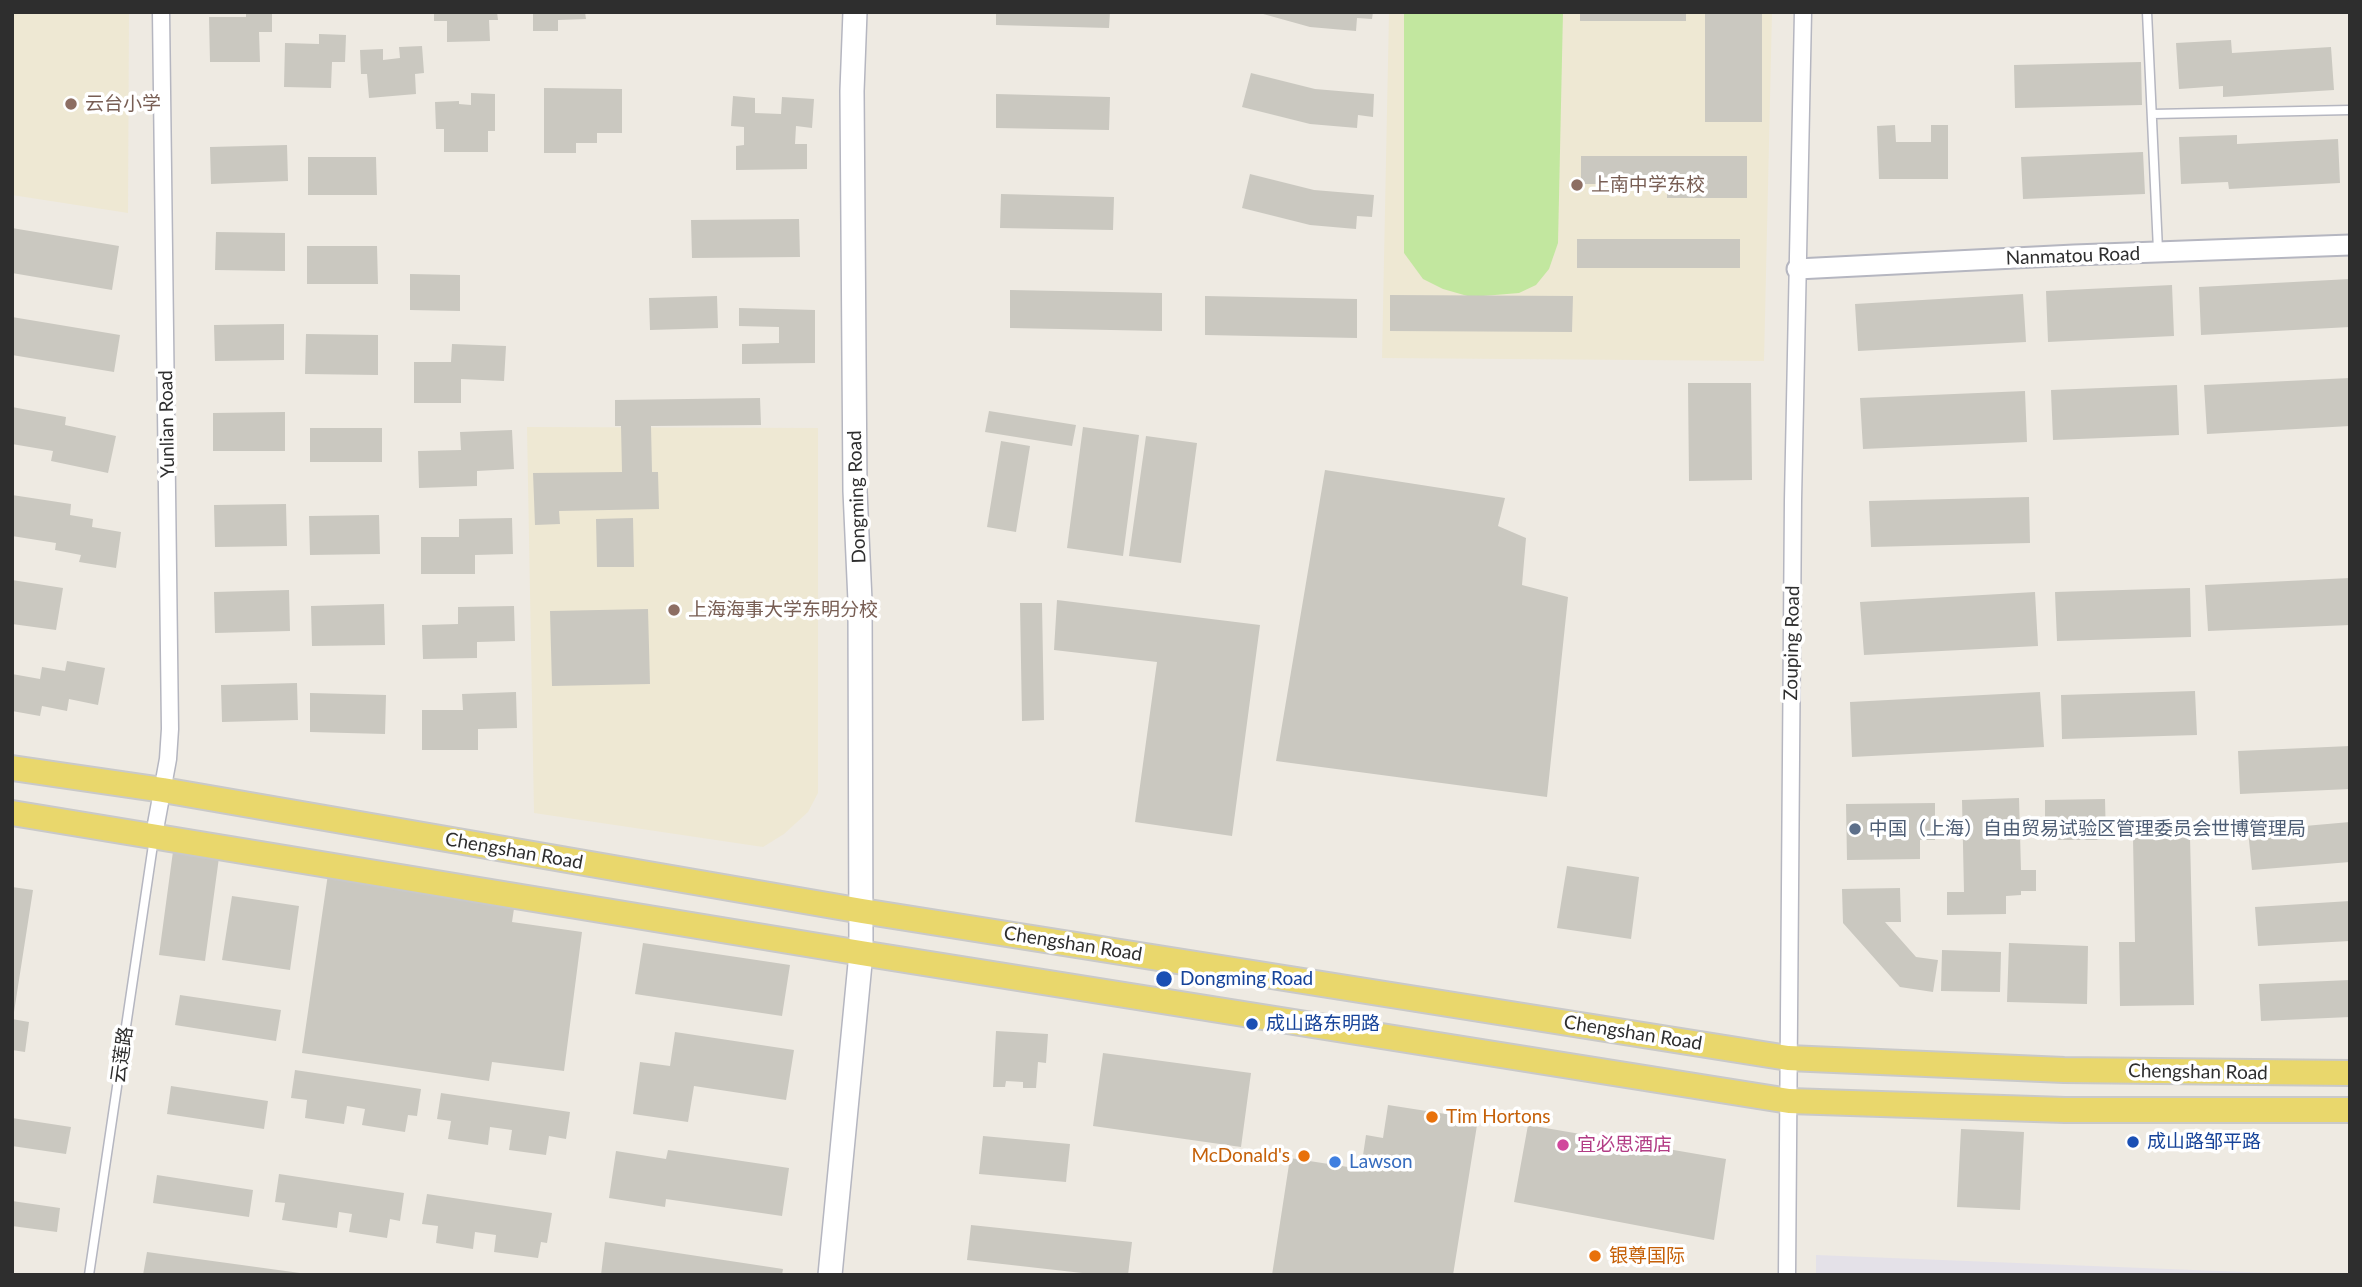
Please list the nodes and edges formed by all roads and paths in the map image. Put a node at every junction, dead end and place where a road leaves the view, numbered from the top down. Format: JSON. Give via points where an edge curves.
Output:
{"nodes":[{"id":1,"x":162,"y":12,"type":"edge"},
{"id":2,"x":855,"y":12,"type":"edge"},
{"id":3,"x":1803,"y":12,"type":"edge"},
{"id":4,"x":2147,"y":12,"type":"edge"},
{"id":5,"x":2350,"y":110,"type":"edge"},
{"id":6,"x":2152,"y":114,"type":"junction"},
{"id":7,"x":2350,"y":245,"type":"edge"},
{"id":8,"x":2158,"y":253,"type":"junction"},
{"id":9,"x":1797,"y":269,"type":"junction"},
{"id":10,"x":12,"y":768,"type":"edge"},
{"id":11,"x":163,"y":790,"type":"junction"},
{"id":12,"x":12,"y":813,"type":"edge"},
{"id":13,"x":154,"y":835,"type":"junction"},
{"id":14,"x":862,"y":911,"type":"junction"},
{"id":15,"x":861,"y":953,"type":"junction"},
{"id":16,"x":1788,"y":1058,"type":"junction"},
{"id":17,"x":2350,"y":1073,"type":"edge"},
{"id":18,"x":1789,"y":1101,"type":"junction"},
{"id":19,"x":2350,"y":1110,"type":"edge"},
{"id":20,"x":89,"y":1275,"type":"edge"},
{"id":21,"x":830,"y":1275,"type":"edge"},
{"id":22,"x":1787,"y":1275,"type":"edge"}],
"edges":[{"from":1,"to":11,"type":"street","name":"Yunlian Road","via":[[170,715]]},
{"from":2,"to":14,"type":"main road","name":"Dongming Road","via":[[852,91]]},
{"from":3,"to":9,"type":"street","name":"Zouping Road"},
{"from":4,"to":6,"type":"lane"},
{"from":5,"to":6,"type":"lane"},
{"from":6,"to":8,"type":"lane"},
{"from":7,"to":8,"type":"street","name":"Nanmatou Road"},
{"from":8,"to":9,"type":"street","name":"Nanmatou Road"},
{"from":9,"to":16,"type":"street","name":"Zouping Road"},
{"from":10,"to":11,"type":"main road","name":"Chengshan Road"},
{"from":11,"to":13,"type":"street","name":"Yunlian Road"},
{"from":11,"to":14,"type":"main road","name":"Chengshan Road"},
{"from":12,"to":13,"type":"main road","name":"Chengshan Road"},
{"from":13,"to":15,"type":"main road","name":"Chengshan Road"},
{"from":13,"to":20,"type":"lane","name":"云莲路"},
{"from":14,"to":15,"type":"main road","name":"Dongming Road"},
{"from":14,"to":16,"type":"main road","name":"Chengshan Road"},
{"from":15,"to":18,"type":"main road","name":"Chengshan Road"},
{"from":15,"to":21,"type":"main road","name":"Dongming Road"},
{"from":16,"to":17,"type":"main road","name":"Chengshan Road","via":[[2064,1070]]},
{"from":16,"to":18,"type":"street","name":"Zouping Road"},
{"from":18,"to":19,"type":"main road","name":"Chengshan Road","via":[[2065,1110]]},
{"from":18,"to":22,"type":"street","name":"Zouping Road"}]}
